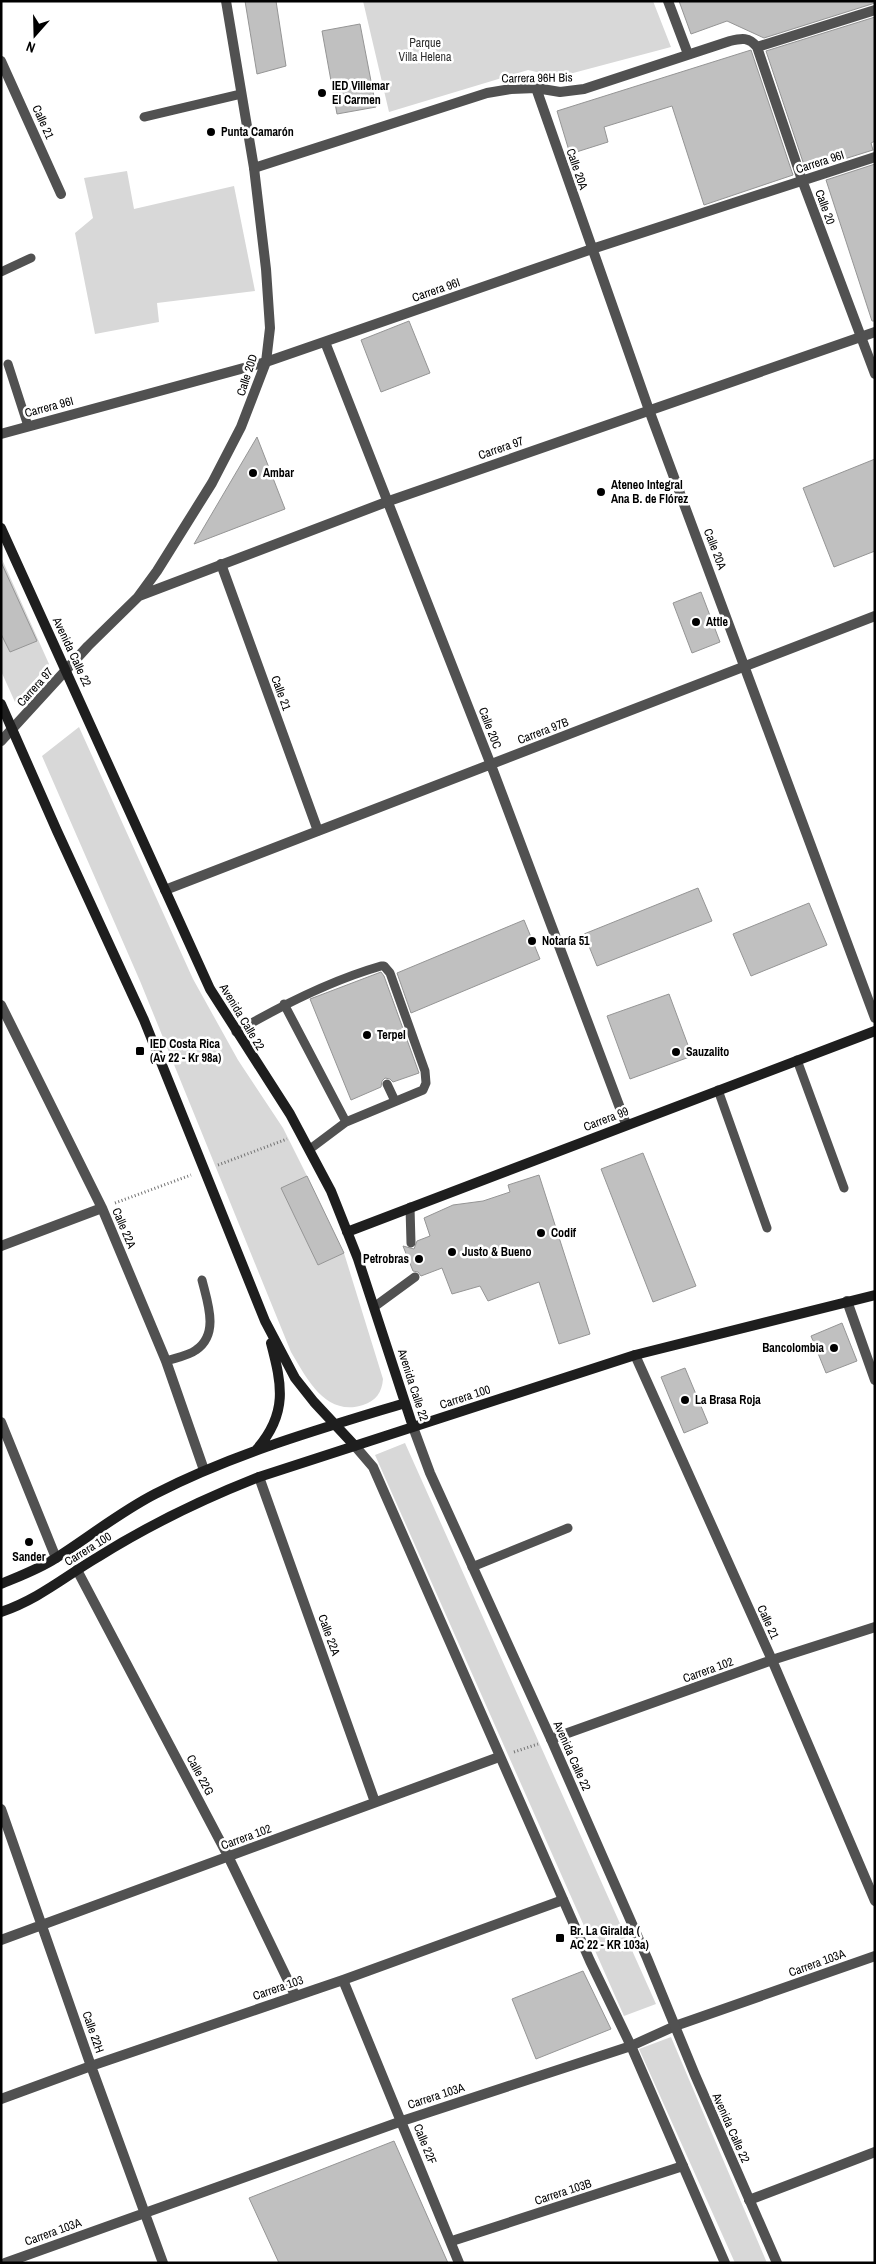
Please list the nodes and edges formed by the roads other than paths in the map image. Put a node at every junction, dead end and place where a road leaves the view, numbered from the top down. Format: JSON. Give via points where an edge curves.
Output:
{"nodes":[{"id":1,"x":226,"y":1,"type":"edge"},
{"id":2,"x":668,"y":1,"type":"edge"},
{"id":3,"x":875,"y":10,"type":"edge"},
{"id":4,"x":757,"y":47,"type":"junction"},
{"id":5,"x":688,"y":54,"type":"junction"},
{"id":6,"x":1,"y":61,"type":"edge"},
{"id":7,"x":536,"y":88,"type":"junction"},
{"id":8,"x":241,"y":94,"type":"junction"},
{"id":9,"x":144,"y":117,"type":"dead end"},
{"id":10,"x":875,"y":157,"type":"edge"},
{"id":11,"x":254,"y":168,"type":"junction"},
{"id":12,"x":802,"y":180,"type":"junction"},
{"id":13,"x":61,"y":194,"type":"dead end"},
{"id":14,"x":592,"y":249,"type":"junction"},
{"id":15,"x":31,"y":258,"type":"dead end"},
{"id":16,"x":1,"y":272,"type":"edge"},
{"id":17,"x":875,"y":332,"type":"edge"},
{"id":18,"x":860,"y":336,"type":"junction"},
{"id":19,"x":325,"y":342,"type":"junction"},
{"id":20,"x":266,"y":362,"type":"junction"},
{"id":21,"x":8,"y":364,"type":"dead end"},
{"id":22,"x":875,"y":374,"type":"edge"},
{"id":23,"x":649,"y":410,"type":"junction"},
{"id":24,"x":28,"y":426,"type":"junction"},
{"id":25,"x":1,"y":434,"type":"edge"},
{"id":26,"x":389,"y":501,"type":"junction"},
{"id":27,"x":1,"y":528,"type":"edge"},
{"id":28,"x":221,"y":564,"type":"junction"},
{"id":29,"x":138,"y":597,"type":"junction"},
{"id":30,"x":875,"y":616,"type":"edge"},
{"id":31,"x":745,"y":665,"type":"junction"},
{"id":32,"x":67,"y":670,"type":"junction"},
{"id":33,"x":1,"y":704,"type":"edge"},
{"id":34,"x":12,"y":731,"type":"junction"},
{"id":35,"x":1,"y":741,"type":"edge"},
{"id":36,"x":491,"y":765,"type":"junction"},
{"id":37,"x":318,"y":831,"type":"junction"},
{"id":38,"x":165,"y":890,"type":"junction"},
{"id":39,"x":1,"y":1004,"type":"edge"},
{"id":40,"x":284,"y":1004,"type":"junction"},
{"id":41,"x":875,"y":1018,"type":"edge"},
{"id":42,"x":875,"y":1031,"type":"edge"},
{"id":43,"x":236,"y":1032,"type":"junction"},
{"id":44,"x":797,"y":1060,"type":"junction"},
{"id":45,"x":387,"y":1084,"type":"dead end"},
{"id":46,"x":718,"y":1090,"type":"junction"},
{"id":47,"x":394,"y":1101,"type":"junction"},
{"id":48,"x":346,"y":1122,"type":"junction"},
{"id":49,"x":626,"y":1124,"type":"junction"},
{"id":50,"x":310,"y":1149,"type":"junction"},
{"id":51,"x":844,"y":1188,"type":"dead end"},
{"id":52,"x":410,"y":1207,"type":"junction"},
{"id":53,"x":102,"y":1208,"type":"junction"},
{"id":54,"x":767,"y":1228,"type":"dead end"},
{"id":55,"x":347,"y":1232,"type":"junction"},
{"id":56,"x":411,"y":1243,"type":"dead end"},
{"id":57,"x":1,"y":1246,"type":"edge"},
{"id":58,"x":415,"y":1278,"type":"dead end"},
{"id":59,"x":202,"y":1280,"type":"dead end"},
{"id":60,"x":875,"y":1295,"type":"edge"},
{"id":61,"x":846,"y":1301,"type":"junction"},
{"id":62,"x":374,"y":1307,"type":"junction"},
{"id":63,"x":265,"y":1320,"type":"junction"},
{"id":64,"x":635,"y":1355,"type":"junction"},
{"id":65,"x":166,"y":1361,"type":"junction"},
{"id":66,"x":875,"y":1380,"type":"edge"},
{"id":67,"x":405,"y":1403,"type":"junction"},
{"id":68,"x":1,"y":1422,"type":"edge"},
{"id":69,"x":335,"y":1425,"type":"junction"},
{"id":70,"x":413,"y":1427,"type":"junction"},
{"id":71,"x":355,"y":1446,"type":"junction"},
{"id":72,"x":257,"y":1449,"type":"junction"},
{"id":73,"x":204,"y":1470,"type":"junction"},
{"id":74,"x":259,"y":1477,"type":"junction"},
{"id":75,"x":568,"y":1528,"type":"dead end"},
{"id":76,"x":56,"y":1558,"type":"junction"},
{"id":77,"x":472,"y":1567,"type":"junction"},
{"id":78,"x":77,"y":1570,"type":"junction"},
{"id":79,"x":1,"y":1584,"type":"edge"},
{"id":80,"x":1,"y":1612,"type":"edge"},
{"id":81,"x":875,"y":1627,"type":"edge"},
{"id":82,"x":772,"y":1660,"type":"junction"},
{"id":83,"x":551,"y":1739,"type":"junction"},
{"id":84,"x":500,"y":1757,"type":"junction"},
{"id":85,"x":375,"y":1802,"type":"junction"},
{"id":86,"x":1,"y":1809,"type":"edge"},
{"id":87,"x":228,"y":1856,"type":"junction"},
{"id":88,"x":563,"y":1900,"type":"junction"},
{"id":89,"x":875,"y":1901,"type":"edge"},
{"id":90,"x":42,"y":1926,"type":"junction"},
{"id":91,"x":1,"y":1940,"type":"edge"},
{"id":92,"x":875,"y":1956,"type":"edge"},
{"id":93,"x":343,"y":1980,"type":"junction"},
{"id":94,"x":295,"y":1995,"type":"junction"},
{"id":95,"x":675,"y":2026,"type":"junction"},
{"id":96,"x":631,"y":2046,"type":"junction"},
{"id":97,"x":91,"y":2066,"type":"junction"},
{"id":98,"x":1,"y":2099,"type":"edge"},
{"id":99,"x":402,"y":2120,"type":"junction"},
{"id":100,"x":875,"y":2152,"type":"edge"},
{"id":101,"x":682,"y":2166,"type":"junction"},
{"id":102,"x":749,"y":2200,"type":"junction"},
{"id":103,"x":144,"y":2212,"type":"junction"},
{"id":104,"x":452,"y":2241,"type":"junction"},
{"id":105,"x":5,"y":2263,"type":"edge"},
{"id":106,"x":163,"y":2263,"type":"edge"},
{"id":107,"x":459,"y":2263,"type":"edge"},
{"id":108,"x":725,"y":2263,"type":"edge"},
{"id":109,"x":777,"y":2263,"type":"edge"}],
"edges":[{"from":1,"to":8,"type":"street","name":"Calle 20D"},
{"from":2,"to":5,"type":"street"},
{"from":3,"to":4,"type":"street"},
{"from":4,"to":5,"type":"street","name":"Carrera 96H Bis","via":[[751,40],[742,38]]},
{"from":4,"to":12,"type":"street","name":"Calle 20"},
{"from":5,"to":7,"type":"street","name":"Carrera 96H Bis","via":[[584,89],[560,92]]},
{"from":6,"to":13,"type":"street","name":"Calle 21"},
{"from":7,"to":11,"type":"street","name":"Carrera 96H Bis","via":[[487,94]]},
{"from":7,"to":14,"type":"street","name":"Calle 20A"},
{"from":8,"to":9,"type":"lane"},
{"from":8,"to":11,"type":"street","name":"Calle 20D"},
{"from":10,"to":12,"type":"street","name":"Carrera 96I"},
{"from":11,"to":20,"type":"street","name":"Calle 20D","via":[[269,299]]},
{"from":12,"to":14,"type":"street","name":"Carrera 96I"},
{"from":12,"to":18,"type":"street","name":"Calle 20"},
{"from":14,"to":19,"type":"street","name":"Carrera 96I"},
{"from":14,"to":23,"type":"street","name":"Calle 20A"},
{"from":15,"to":16,"type":"lane"},
{"from":17,"to":18,"type":"street","name":"Carrera 97"},
{"from":18,"to":22,"type":"street","name":"Calle 20"},
{"from":18,"to":23,"type":"street","name":"Carrera 97"},
{"from":19,"to":20,"type":"street","name":"Carrera 96I"},
{"from":19,"to":26,"type":"street","name":"Calle 20C"},
{"from":20,"to":24,"type":"street","name":"Carrera 96I"},
{"from":20,"to":29,"type":"street","name":"Calle 20D","via":[[241,427],[212,483]]},
{"from":21,"to":24,"type":"lane"},
{"from":23,"to":26,"type":"street","name":"Carrera 97"},
{"from":23,"to":31,"type":"street","name":"Calle 20A"},
{"from":24,"to":25,"type":"street","name":"Carrera 96I"},
{"from":26,"to":28,"type":"street","name":"Carrera 97"},
{"from":26,"to":36,"type":"street","name":"Calle 20C"},
{"from":27,"to":32,"type":"main road","name":"Avenida Calle 22"},
{"from":28,"to":29,"type":"street","name":"Carrera 97"},
{"from":28,"to":37,"type":"street","name":"Calle 21"},
{"from":29,"to":32,"type":"street","name":"Calle 20D"},
{"from":30,"to":31,"type":"street","name":"Carrera 97B"},
{"from":31,"to":36,"type":"street","name":"Carrera 97B"},
{"from":31,"to":41,"type":"street","name":"Calle 20A"},
{"from":32,"to":34,"type":"street","name":"Carrera 97"},
{"from":32,"to":38,"type":"main road","name":"Avenida Calle 22"},
{"from":33,"to":34,"type":"main road"},
{"from":34,"to":35,"type":"street","name":"Carrera 97"},
{"from":34,"to":63,"type":"main road","via":[[144,1020]]},
{"from":36,"to":37,"type":"street","name":"Carrera 97B"},
{"from":36,"to":49,"type":"street","name":"Calle 20C"},
{"from":37,"to":38,"type":"street","name":"Carrera 97B"},
{"from":38,"to":43,"type":"main road","name":"Avenida Calle 22","via":[[210,989]]},
{"from":39,"to":53,"type":"street","name":"Calle 22A"},
{"from":40,"to":43,"type":"lane"},
{"from":40,"to":47,"type":"lane","via":[[384,966],[390,973],[425,1071],[426,1083],[423,1090]]},
{"from":40,"to":48,"type":"lane"},
{"from":42,"to":44,"type":"main road","name":"Carrera 99"},
{"from":43,"to":50,"type":"main road","name":"Avenida Calle 22"},
{"from":44,"to":46,"type":"main road","name":"Carrera 99"},
{"from":44,"to":51,"type":"lane"},
{"from":45,"to":47,"type":"lane"},
{"from":46,"to":49,"type":"main road","name":"Carrera 99"},
{"from":46,"to":54,"type":"lane"},
{"from":47,"to":48,"type":"lane"},
{"from":48,"to":50,"type":"lane"},
{"from":49,"to":52,"type":"main road","name":"Carrera 99"},
{"from":50,"to":55,"type":"main road","name":"Avenida Calle 22"},
{"from":52,"to":55,"type":"main road","name":"Carrera 99"},
{"from":52,"to":56,"type":"lane"},
{"from":53,"to":57,"type":"street"},
{"from":53,"to":65,"type":"street","name":"Calle 22A"},
{"from":55,"to":62,"type":"main road","name":"Avenida Calle 22"},
{"from":58,"to":62,"type":"lane"},
{"from":59,"to":65,"type":"lane","via":[[212,1316],[206,1337],[197,1350]]},
{"from":60,"to":61,"type":"main road","name":"Carrera 100"},
{"from":61,"to":64,"type":"main road","name":"Carrera 100"},
{"from":61,"to":66,"type":"street"},
{"from":62,"to":67,"type":"main road","name":"Avenida Calle 22"},
{"from":63,"to":69,"type":"main road","via":[[295,1378]]},
{"from":63,"to":72,"type":"main road","via":[[281,1391],[275,1422]]},
{"from":64,"to":70,"type":"main road","name":"Carrera 100"},
{"from":64,"to":82,"type":"street","name":"Calle 21"},
{"from":65,"to":73,"type":"street","name":"Calle 22A"},
{"from":67,"to":69,"type":"main road","name":"Carrera 100"},
{"from":67,"to":70,"type":"main road","name":"Avenida Calle 22"},
{"from":68,"to":76,"type":"street"},
{"from":69,"to":71,"type":"main road"},
{"from":69,"to":72,"type":"main road","name":"Carrera 100"},
{"from":70,"to":71,"type":"main road","name":"Carrera 100"},
{"from":70,"to":77,"type":"street","name":"Avenida Calle 22"},
{"from":71,"to":74,"type":"main road","name":"Carrera 100"},
{"from":71,"to":84,"type":"street","via":[[373,1467]]},
{"from":72,"to":73,"type":"main road","name":"Carrera 100"},
{"from":73,"to":76,"type":"main road","name":"Carrera 100","via":[[120,1514]]},
{"from":74,"to":78,"type":"main road","name":"Carrera 100","via":[[163,1518]]},
{"from":74,"to":85,"type":"street","name":"Calle 22A"},
{"from":75,"to":77,"type":"lane"},
{"from":76,"to":79,"type":"main road","name":"Carrera 100"},
{"from":77,"to":83,"type":"street","name":"Avenida Calle 22"},
{"from":78,"to":80,"type":"main road","name":"Carrera 100","via":[[47,1592]]},
{"from":78,"to":87,"type":"street","name":"Calle 22G"},
{"from":81,"to":82,"type":"street","name":"Carrera 102"},
{"from":82,"to":83,"type":"street","name":"Carrera 102"},
{"from":82,"to":89,"type":"street","name":"Calle 21"},
{"from":83,"to":95,"type":"street","name":"Avenida Calle 22"},
{"from":84,"to":85,"type":"street","name":"Carrera 102"},
{"from":84,"to":88,"type":"street"},
{"from":85,"to":87,"type":"street","name":"Carrera 102"},
{"from":86,"to":90,"type":"street","name":"Calle 22H"},
{"from":87,"to":90,"type":"street","name":"Carrera 102"},
{"from":87,"to":94,"type":"street","name":"Calle 22G"},
{"from":88,"to":93,"type":"street","name":"Carrera 103"},
{"from":88,"to":96,"type":"street"},
{"from":90,"to":91,"type":"street","name":"Carrera 102"},
{"from":90,"to":97,"type":"street","name":"Calle 22H"},
{"from":92,"to":95,"type":"street","name":"Carrera 103A"},
{"from":93,"to":94,"type":"street","name":"Carrera 103"},
{"from":93,"to":99,"type":"street","name":"Calle 22F"},
{"from":94,"to":97,"type":"street","name":"Carrera 103"},
{"from":95,"to":96,"type":"street","name":"Carrera 103A"},
{"from":95,"to":102,"type":"street","name":"Avenida Calle 22"},
{"from":96,"to":99,"type":"street","name":"Carrera 103A"},
{"from":96,"to":101,"type":"street"},
{"from":97,"to":98,"type":"street","name":"Carrera 103"},
{"from":97,"to":103,"type":"street","name":"Calle 22H"},
{"from":99,"to":103,"type":"street","name":"Carrera 103A"},
{"from":99,"to":104,"type":"street","name":"Calle 22F"},
{"from":100,"to":102,"type":"street"},
{"from":101,"to":104,"type":"street","name":"Carrera 103B"},
{"from":101,"to":108,"type":"street"},
{"from":102,"to":109,"type":"street","name":"Avenida Calle 22"},
{"from":103,"to":105,"type":"street","name":"Carrera 103A"},
{"from":103,"to":106,"type":"street","name":"Calle 22H"},
{"from":104,"to":107,"type":"street","name":"Calle 22F"}]}
